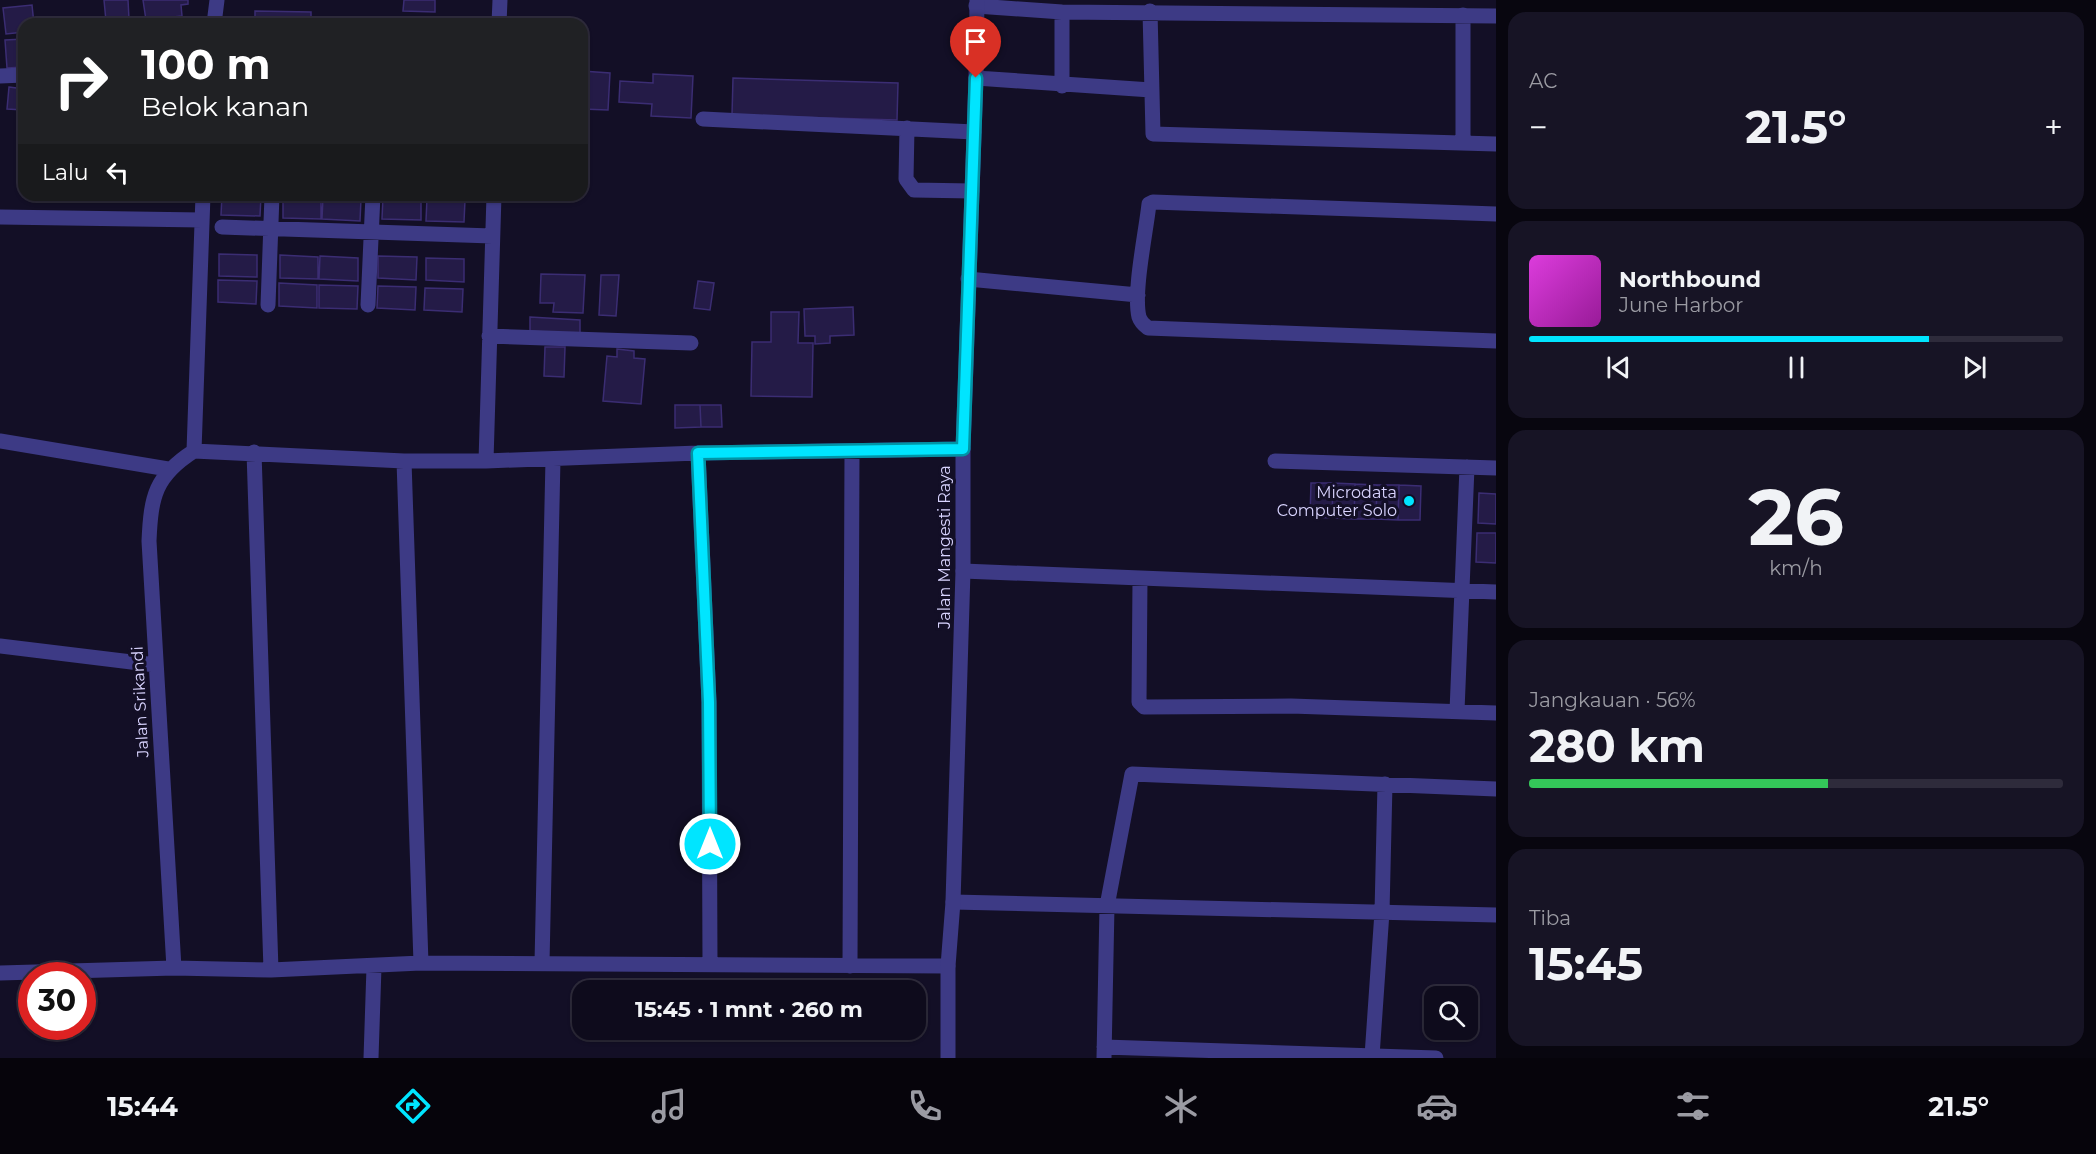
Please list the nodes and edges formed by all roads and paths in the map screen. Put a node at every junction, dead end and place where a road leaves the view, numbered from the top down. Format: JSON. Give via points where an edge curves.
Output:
{"nodes":[{"id":1,"x":217,"y":0,"type":"edge"},
{"id":2,"x":500,"y":0,"type":"edge"},
{"id":3,"x":976,"y":3,"type":"edge"},
{"id":4,"x":1150,"y":11,"type":"junction"},
{"id":5,"x":1062,"y":12,"type":"junction"},
{"id":6,"x":1463,"y":15,"type":"junction"},
{"id":7,"x":1496,"y":16,"type":"edge"},
{"id":8,"x":215,"y":18,"type":"edge"},
{"id":9,"x":499,"y":18,"type":"edge"},
{"id":10,"x":0,"y":75,"type":"edge"},
{"id":11,"x":18,"y":75,"type":"edge"},
{"id":12,"x":976,"y":78,"type":"junction"},
{"id":13,"x":1062,"y":86,"type":"junction"},
{"id":14,"x":1151,"y":90,"type":"junction"},
{"id":15,"x":703,"y":119,"type":"dead end"},
{"id":16,"x":906,"y":128,"type":"junction"},
{"id":17,"x":974,"y":132,"type":"junction"},
{"id":18,"x":1463,"y":143,"type":"junction"},
{"id":19,"x":1496,"y":144,"type":"edge"},
{"id":20,"x":972,"y":190,"type":"junction"},
{"id":21,"x":203,"y":201,"type":"edge"},
{"id":22,"x":272,"y":201,"type":"edge"},
{"id":23,"x":372,"y":201,"type":"edge"},
{"id":24,"x":494,"y":201,"type":"edge"},
{"id":25,"x":1496,"y":214,"type":"edge"},
{"id":26,"x":0,"y":217,"type":"edge"},
{"id":27,"x":202,"y":220,"type":"junction"},
{"id":28,"x":222,"y":227,"type":"dead end"},
{"id":29,"x":271,"y":229,"type":"junction"},
{"id":30,"x":371,"y":232,"type":"junction"},
{"id":31,"x":492,"y":236,"type":"junction"},
{"id":32,"x":968,"y":279,"type":"junction"},
{"id":33,"x":1138,"y":295,"type":"junction"},
{"id":34,"x":268,"y":305,"type":"dead end"},
{"id":35,"x":368,"y":305,"type":"dead end"},
{"id":36,"x":489,"y":336,"type":"junction"},
{"id":37,"x":1496,"y":341,"type":"edge"},
{"id":38,"x":691,"y":343,"type":"dead end"},
{"id":39,"x":0,"y":441,"type":"edge"},
{"id":40,"x":963,"y":449,"type":"junction"},
{"id":41,"x":194,"y":451,"type":"junction"},
{"id":42,"x":852,"y":451,"type":"junction"},
{"id":43,"x":254,"y":453,"type":"junction"},
{"id":44,"x":698,"y":453,"type":"junction"},
{"id":45,"x":553,"y":459,"type":"junction"},
{"id":46,"x":404,"y":461,"type":"junction"},
{"id":47,"x":486,"y":461,"type":"junction"},
{"id":48,"x":1275,"y":461,"type":"dead end"},
{"id":49,"x":1467,"y":467,"type":"junction"},
{"id":50,"x":1496,"y":468,"type":"edge"},
{"id":51,"x":168,"y":469,"type":"junction"},
{"id":52,"x":963,"y":571,"type":"junction"},
{"id":53,"x":1140,"y":579,"type":"junction"},
{"id":54,"x":1461,"y":591,"type":"junction"},
{"id":55,"x":1496,"y":592,"type":"edge"},
{"id":56,"x":0,"y":646,"type":"edge"},
{"id":57,"x":156,"y":664,"type":"junction"},
{"id":58,"x":1457,"y":711,"type":"junction"},
{"id":59,"x":1496,"y":713,"type":"edge"},
{"id":60,"x":1385,"y":784,"type":"junction"},
{"id":61,"x":1496,"y":789,"type":"edge"},
{"id":62,"x":953,"y":902,"type":"junction"},
{"id":63,"x":1107,"y":906,"type":"junction"},
{"id":64,"x":1382,"y":912,"type":"junction"},
{"id":65,"x":1496,"y":915,"type":"edge"},
{"id":66,"x":421,"y":963,"type":"junction"},
{"id":67,"x":542,"y":963,"type":"junction"},
{"id":68,"x":710,"y":963,"type":"junction"},
{"id":69,"x":850,"y":966,"type":"junction"},
{"id":70,"x":948,"y":966,"type":"junction"},
{"id":71,"x":374,"y":967,"type":"junction"},
{"id":72,"x":174,"y":968,"type":"junction"},
{"id":73,"x":271,"y":970,"type":"junction"},
{"id":74,"x":0,"y":973,"type":"edge"},
{"id":75,"x":1104,"y":1052,"type":"edge"},
{"id":76,"x":1372,"y":1056,"type":"junction"},
{"id":77,"x":371,"y":1058,"type":"edge"},
{"id":78,"x":948,"y":1058,"type":"edge"},
{"id":79,"x":1436,"y":1058,"type":"edge"}],
"edges":[{"from":1,"to":8,"type":"street"},
{"from":2,"to":9,"type":"street"},
{"from":3,"to":5,"type":"street"},
{"from":3,"to":12,"type":"street","name":"Jalan Mangesti Raya"},
{"from":4,"to":5,"type":"street"},
{"from":4,"to":6,"type":"street"},
{"from":4,"to":14,"type":"street"},
{"from":5,"to":13,"type":"street"},
{"from":6,"to":7,"type":"street"},
{"from":6,"to":18,"type":"street"},
{"from":10,"to":11,"type":"street"},
{"from":12,"to":13,"type":"street"},
{"from":12,"to":17,"type":"street","name":"Jalan Mangesti Raya"},
{"from":13,"to":14,"type":"street"},
{"from":14,"to":18,"type":"street","via":[[1152,134]]},
{"from":15,"to":16,"type":"street"},
{"from":16,"to":17,"type":"street"},
{"from":16,"to":20,"type":"street","via":[[909,186],[915,190]]},
{"from":17,"to":20,"type":"street","name":"Jalan Mangesti Raya"},
{"from":18,"to":19,"type":"street"},
{"from":20,"to":32,"type":"street","name":"Jalan Mangesti Raya"},
{"from":21,"to":27,"type":"street"},
{"from":22,"to":29,"type":"street"},
{"from":23,"to":30,"type":"street"},
{"from":24,"to":31,"type":"street"},
{"from":25,"to":33,"type":"street","via":[[1153,202],[1149,204]]},
{"from":26,"to":27,"type":"street"},
{"from":27,"to":41,"type":"street"},
{"from":28,"to":29,"type":"street"},
{"from":29,"to":30,"type":"street"},
{"from":29,"to":34,"type":"street"},
{"from":30,"to":31,"type":"street"},
{"from":30,"to":35,"type":"street"},
{"from":31,"to":36,"type":"street"},
{"from":32,"to":33,"type":"street"},
{"from":32,"to":40,"type":"street","name":"Jalan Mangesti Raya"},
{"from":33,"to":37,"type":"street","via":[[1139,316],[1148,328]]},
{"from":36,"to":38,"type":"street"},
{"from":36,"to":47,"type":"street"},
{"from":39,"to":51,"type":"street"},
{"from":40,"to":42,"type":"street"},
{"from":40,"to":52,"type":"street","name":"Jalan Mangesti Raya"},
{"from":41,"to":43,"type":"street"},
{"from":41,"to":51,"type":"street"},
{"from":42,"to":44,"type":"street"},
{"from":42,"to":69,"type":"street"},
{"from":43,"to":46,"type":"street"},
{"from":43,"to":73,"type":"street"},
{"from":44,"to":45,"type":"street"},
{"from":44,"to":68,"type":"street","via":[[709,702]]},
{"from":45,"to":47,"type":"street"},
{"from":45,"to":67,"type":"street"},
{"from":46,"to":47,"type":"street"},
{"from":46,"to":66,"type":"street"},
{"from":48,"to":49,"type":"street"},
{"from":49,"to":50,"type":"street"},
{"from":49,"to":54,"type":"street"},
{"from":51,"to":57,"type":"street","name":"Jalan Srikandi","via":[[151,506],[149,541]]},
{"from":52,"to":53,"type":"street"},
{"from":52,"to":62,"type":"street","name":"Jalan Mangesti Raya"},
{"from":53,"to":54,"type":"street"},
{"from":53,"to":58,"type":"street","via":[[1139,702],[1144,707]]},
{"from":54,"to":55,"type":"street"},
{"from":54,"to":58,"type":"street"},
{"from":56,"to":57,"type":"street"},
{"from":57,"to":72,"type":"street","name":"Jalan Srikandi"},
{"from":58,"to":59,"type":"street"},
{"from":60,"to":61,"type":"street"},
{"from":60,"to":63,"type":"street","via":[[1132,774]]},
{"from":60,"to":64,"type":"street"},
{"from":62,"to":63,"type":"street"},
{"from":62,"to":70,"type":"street","name":"Jalan Mangesti Raya"},
{"from":63,"to":64,"type":"street"},
{"from":63,"to":75,"type":"street"},
{"from":64,"to":65,"type":"street"},
{"from":64,"to":76,"type":"street"},
{"from":66,"to":67,"type":"street"},
{"from":66,"to":71,"type":"street"},
{"from":67,"to":68,"type":"street"},
{"from":68,"to":69,"type":"street"},
{"from":69,"to":70,"type":"street"},
{"from":70,"to":78,"type":"street","name":"Jalan Mangesti Raya"},
{"from":71,"to":73,"type":"street"},
{"from":71,"to":77,"type":"street"},
{"from":72,"to":73,"type":"street"},
{"from":72,"to":74,"type":"street"},
{"from":75,"to":76,"type":"street"},
{"from":76,"to":79,"type":"street"}]}
